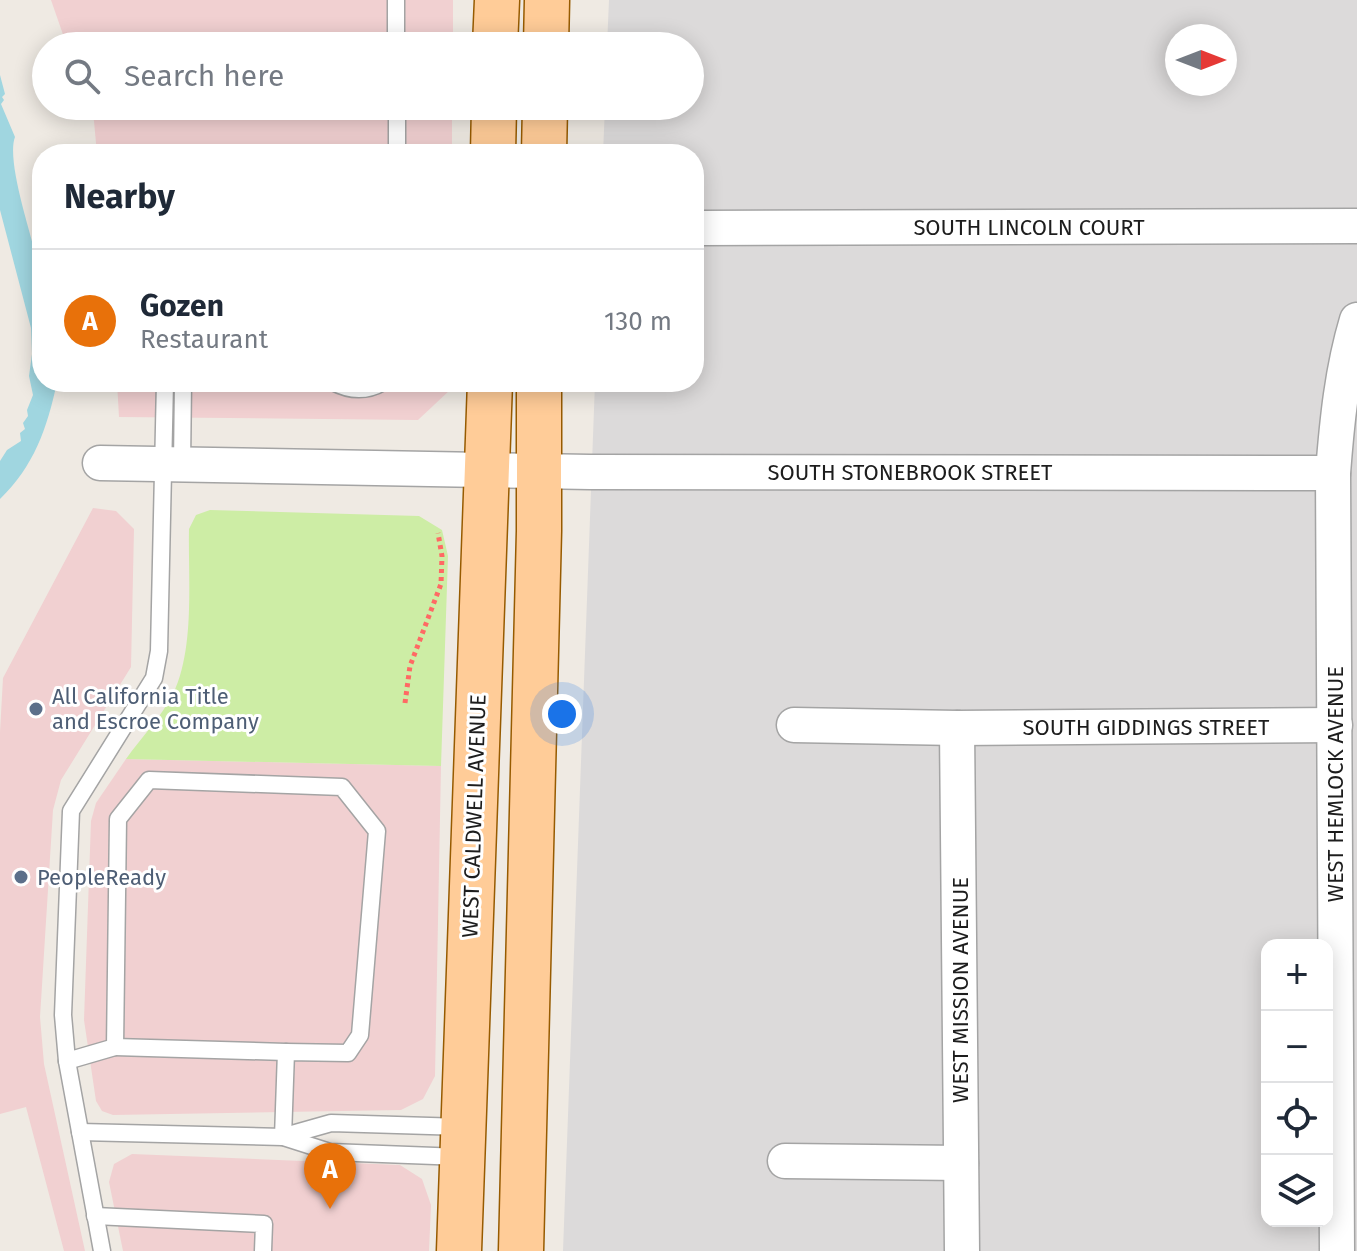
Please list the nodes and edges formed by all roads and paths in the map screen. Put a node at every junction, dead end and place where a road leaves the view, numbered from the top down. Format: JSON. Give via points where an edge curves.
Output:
{"nodes":[{"id":1,"x":396,"y":0,"type":"edge"},
{"id":2,"x":497,"y":0,"type":"edge"},
{"id":3,"x":547,"y":0,"type":"edge"},
{"id":4,"x":396,"y":32,"type":"edge"},
{"id":5,"x":496,"y":32,"type":"edge"},
{"id":6,"x":546,"y":32,"type":"edge"},
{"id":7,"x":397,"y":120,"type":"edge"},
{"id":8,"x":494,"y":120,"type":"edge"},
{"id":9,"x":545,"y":120,"type":"edge"},
{"id":10,"x":397,"y":144,"type":"edge"},
{"id":11,"x":493,"y":144,"type":"edge"},
{"id":12,"x":544,"y":144,"type":"edge"},
{"id":13,"x":1357,"y":226,"type":"edge"},
{"id":14,"x":704,"y":228,"type":"edge"},
{"id":15,"x":1357,"y":320,"type":"edge"},
{"id":16,"x":166,"y":392,"type":"edge"},
{"id":17,"x":182,"y":392,"type":"edge"},
{"id":18,"x":490,"y":392,"type":"edge"},
{"id":19,"x":539,"y":392,"type":"edge"},
{"id":20,"x":100,"y":463,"type":"dead end"},
{"id":21,"x":173,"y":464,"type":"junction"},
{"id":22,"x":487,"y":470,"type":"junction"},
{"id":23,"x":539,"y":471,"type":"junction"},
{"id":24,"x":1333,"y":473,"type":"junction"},
{"id":25,"x":438,"y":533,"type":"dead end"},
{"id":26,"x":405,"y":703,"type":"dead end"},
{"id":27,"x":794,"y":725,"type":"dead end"},
{"id":28,"x":1335,"y":725,"type":"junction"},
{"id":29,"x":957,"y":728,"type":"junction"},
{"id":30,"x":115,"y":1047,"type":"junction"},
{"id":31,"x":286,"y":1052,"type":"junction"},
{"id":32,"x":67,"y":1061,"type":"junction"},
{"id":33,"x":80,"y":1132,"type":"junction"},
{"id":34,"x":283,"y":1137,"type":"junction"},
{"id":35,"x":463,"y":1142,"type":"junction"},
{"id":36,"x":785,"y":1161,"type":"dead end"},
{"id":37,"x":961,"y":1163,"type":"junction"},
{"id":38,"x":95,"y":1216,"type":"junction"},
{"id":39,"x":102,"y":1251,"type":"edge"},
{"id":40,"x":263,"y":1251,"type":"edge"},
{"id":41,"x":459,"y":1251,"type":"edge"},
{"id":42,"x":492,"y":1251,"type":"edge"},
{"id":43,"x":521,"y":1251,"type":"edge"},
{"id":44,"x":962,"y":1251,"type":"edge"},
{"id":45,"x":1337,"y":1251,"type":"edge"}],
"edges":[{"from":1,"to":4,"type":"lane"},
{"from":2,"to":5,"type":"main road"},
{"from":3,"to":6,"type":"main road"},
{"from":7,"to":10,"type":"lane"},
{"from":8,"to":11,"type":"main road"},
{"from":9,"to":12,"type":"main road"},
{"from":13,"to":14,"type":"street","name":"SOUTH LINCOLN COURT"},
{"from":15,"to":24,"type":"street","name":"WEST HEMLOCK AVENUE","via":[[1347,353]]},
{"from":16,"to":21,"type":"lane"},
{"from":17,"to":21,"type":"lane"},
{"from":18,"to":22,"type":"main road","name":"WEST CALDWELL AVENUE"},
{"from":19,"to":23,"type":"main road"},
{"from":20,"to":21,"type":"street","name":"SOUTH STONEBROOK STREET"},
{"from":21,"to":22,"type":"street","name":"SOUTH STONEBROOK STREET"},
{"from":21,"to":32,"type":"lane","via":[[154,678],[71,811],[63,1015]]},
{"from":22,"to":23,"type":"street","name":"SOUTH STONEBROOK STREET"},
{"from":22,"to":35,"type":"main road","name":"WEST CALDWELL AVENUE"},
{"from":23,"to":24,"type":"street","name":"SOUTH STONEBROOK STREET"},
{"from":23,"to":43,"type":"main road"},
{"from":24,"to":28,"type":"street","name":"WEST HEMLOCK AVENUE"},
{"from":25,"to":26,"type":"path","via":[[441,584],[410,666]]},
{"from":27,"to":29,"type":"street","name":"SOUTH GIDDINGS STREET"},
{"from":28,"to":29,"type":"street","name":"SOUTH GIDDINGS STREET"},
{"from":28,"to":45,"type":"street","name":"WEST HEMLOCK AVENUE"},
{"from":29,"to":37,"type":"street","name":"WEST MISSION AVENUE"},
{"from":30,"to":31,"type":"lane"},
{"from":30,"to":31,"type":"lane","via":[[118,819],[149,780],[342,787],[377,831],[360,1035],[348,1053]]},
{"from":30,"to":32,"type":"lane"},
{"from":31,"to":34,"type":"lane"},
{"from":32,"to":33,"type":"lane"},
{"from":33,"to":34,"type":"lane"},
{"from":33,"to":38,"type":"lane"},
{"from":34,"to":35,"type":"lane","via":[[330,1152]]},
{"from":34,"to":35,"type":"lane","via":[[331,1123]]},
{"from":35,"to":41,"type":"main road","name":"WEST CALDWELL AVENUE"},
{"from":35,"to":42,"type":"main road","via":[[476,1135],[490,1162]]},
{"from":36,"to":37,"type":"street"},
{"from":37,"to":44,"type":"street","name":"WEST MISSION AVENUE"},
{"from":38,"to":39,"type":"lane"},
{"from":38,"to":40,"type":"lane","via":[[264,1224]]}]}
